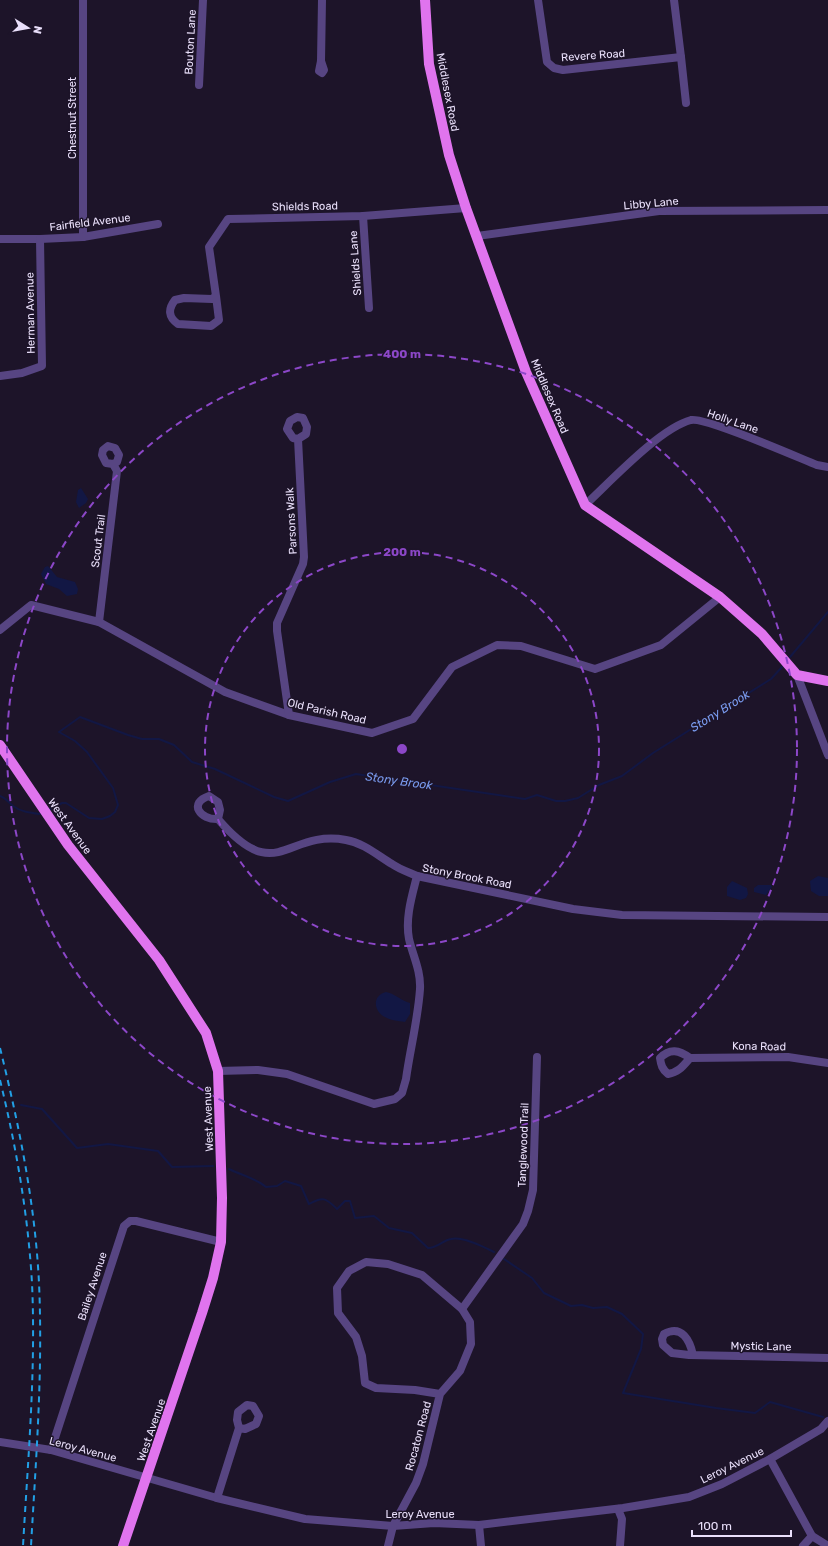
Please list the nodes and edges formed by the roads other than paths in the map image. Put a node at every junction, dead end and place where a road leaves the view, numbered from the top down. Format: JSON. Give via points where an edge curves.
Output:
{"nodes":[{"id":1,"x":83,"y":0,"type":"edge"},
{"id":2,"x":203,"y":0,"type":"edge"},
{"id":3,"x":322,"y":0,"type":"edge"},
{"id":4,"x":425,"y":0,"type":"edge"},
{"id":5,"x":538,"y":0,"type":"edge"},
{"id":6,"x":674,"y":0,"type":"edge"},
{"id":7,"x":681,"y":57,"type":"junction"},
{"id":8,"x":321,"y":61,"type":"dead end"},
{"id":9,"x":199,"y":85,"type":"dead end"},
{"id":10,"x":686,"y":103,"type":"dead end"},
{"id":11,"x":466,"y":208,"type":"junction"},
{"id":12,"x":828,"y":210,"type":"edge"},
{"id":13,"x":363,"y":216,"type":"junction"},
{"id":14,"x":158,"y":224,"type":"dead end"},
{"id":15,"x":83,"y":236,"type":"junction"},
{"id":16,"x":477,"y":236,"type":"junction"},
{"id":17,"x":0,"y":239,"type":"edge"},
{"id":18,"x":40,"y":239,"type":"junction"},
{"id":19,"x":216,"y":296,"type":"junction"},
{"id":20,"x":369,"y":308,"type":"dead end"},
{"id":21,"x":0,"y":376,"type":"edge"},
{"id":22,"x":298,"y":439,"type":"dead end"},
{"id":23,"x":113,"y":464,"type":"dead end"},
{"id":24,"x":828,"y":467,"type":"edge"},
{"id":25,"x":585,"y":505,"type":"junction"},
{"id":26,"x":720,"y":596,"type":"junction"},
{"id":27,"x":98,"y":622,"type":"junction"},
{"id":28,"x":0,"y":630,"type":"edge"},
{"id":29,"x":796,"y":675,"type":"junction"},
{"id":30,"x":828,"y":681,"type":"edge"},
{"id":31,"x":289,"y":715,"type":"junction"},
{"id":32,"x":0,"y":745,"type":"edge"},
{"id":33,"x":828,"y":755,"type":"edge"},
{"id":34,"x":218,"y":819,"type":"dead end"},
{"id":35,"x":417,"y":876,"type":"junction"},
{"id":36,"x":828,"y":916,"type":"edge"},
{"id":37,"x":537,"y":1057,"type":"dead end"},
{"id":38,"x":690,"y":1058,"type":"dead end"},
{"id":39,"x":828,"y":1063,"type":"edge"},
{"id":40,"x":218,"y":1071,"type":"junction"},
{"id":41,"x":221,"y":1242,"type":"junction"},
{"id":42,"x":462,"y":1309,"type":"junction"},
{"id":43,"x":693,"y":1356,"type":"dead end"},
{"id":44,"x":828,"y":1358,"type":"edge"},
{"id":45,"x":440,"y":1394,"type":"junction"},
{"id":46,"x":828,"y":1421,"type":"edge"},
{"id":47,"x":239,"y":1428,"type":"dead end"},
{"id":48,"x":0,"y":1442,"type":"edge"},
{"id":49,"x":51,"y":1450,"type":"junction"},
{"id":50,"x":770,"y":1459,"type":"junction"},
{"id":51,"x":147,"y":1478,"type":"junction"},
{"id":52,"x":217,"y":1498,"type":"junction"},
{"id":53,"x":618,"y":1509,"type":"junction"},
{"id":54,"x":479,"y":1525,"type":"junction"},
{"id":55,"x":393,"y":1526,"type":"junction"},
{"id":56,"x":812,"y":1536,"type":"junction"},
{"id":57,"x":124,"y":1546,"type":"edge"},
{"id":58,"x":388,"y":1546,"type":"edge"},
{"id":59,"x":481,"y":1546,"type":"edge"},
{"id":60,"x":620,"y":1546,"type":"edge"},
{"id":61,"x":803,"y":1546,"type":"edge"},
{"id":62,"x":828,"y":1546,"type":"edge"}],
"edges":[{"from":1,"to":15,"type":"street","name":"Chestnut Street"},
{"from":2,"to":9,"type":"street","name":"Bouton Lane"},
{"from":3,"to":8,"type":"street"},
{"from":4,"to":11,"type":"main road","name":"Middlesex Road","via":[[429,64],[449,155]]},
{"from":5,"to":7,"type":"street","name":"Revere Road","via":[[547,62],[554,68],[563,70]]},
{"from":6,"to":7,"type":"street"},
{"from":7,"to":10,"type":"street"},
{"from":11,"to":13,"type":"street","name":"Shields Road"},
{"from":11,"to":16,"type":"main road","name":"Middlesex Road"},
{"from":12,"to":16,"type":"street","name":"Libby Lane","via":[[658,211]]},
{"from":13,"to":19,"type":"street","name":"Shields Road","via":[[228,219],[209,247]]},
{"from":13,"to":20,"type":"street","name":"Shields Lane"},
{"from":14,"to":15,"type":"street","name":"Fairfield Avenue"},
{"from":15,"to":18,"type":"street","name":"Fairfield Avenue"},
{"from":16,"to":25,"type":"main road","name":"Middlesex Road","via":[[526,372]]},
{"from":17,"to":18,"type":"street","name":"Fairfield Avenue"},
{"from":18,"to":21,"type":"street","name":"Herman Avenue","via":[[42,366],[22,373]]},
{"from":19,"to":19,"type":"street","name":"Shields Road","via":[[212,299],[175,300],[169,310],[170,316],[178,324],[211,326],[219,320]]},
{"from":22,"to":31,"type":"street","name":"Parsons Walk","via":[[304,557],[277,623]]},
{"from":23,"to":27,"type":"street","name":"Scout Trail","via":[[117,472]]},
{"from":24,"to":25,"type":"street","name":"Holly Lane","via":[[817,465],[726,428],[693,420],[667,431]]},
{"from":25,"to":26,"type":"main road"},
{"from":26,"to":29,"type":"main road","via":[[762,634]]},
{"from":26,"to":31,"type":"street","name":"Old Parish Road","via":[[661,645],[595,669],[521,646],[497,645],[452,667],[413,719],[372,733]]},
{"from":27,"to":28,"type":"street","name":"Old Parish Road","via":[[31,605]]},
{"from":27,"to":31,"type":"street","name":"Old Parish Road","via":[[225,692]]},
{"from":29,"to":30,"type":"main road"},
{"from":29,"to":33,"type":"street"},
{"from":32,"to":40,"type":"main road","name":"West Avenue","via":[[68,845],[159,960],[188,1002],[206,1032]]},
{"from":34,"to":35,"type":"street","via":[[242,844],[258,852],[268,854],[322,840],[346,840],[359,844],[392,865]]},
{"from":35,"to":36,"type":"street","name":"Stony Brook Road","via":[[543,903],[615,914]]},
{"from":35,"to":40,"type":"street","name":"Stony Brook Road","via":[[408,924],[409,938],[419,971],[420,989],[402,1093],[395,1099],[374,1104],[287,1074],[258,1070]]},
{"from":37,"to":42,"type":"street","name":"Tanglewood Trail","via":[[533,1190],[528,1211],[523,1224]]},
{"from":38,"to":39,"type":"street","name":"Kona Road","via":[[788,1057]]},
{"from":40,"to":41,"type":"main road","name":"West Avenue"},
{"from":41,"to":49,"type":"street","name":"Bailey Avenue","via":[[136,1221],[124,1226]]},
{"from":41,"to":51,"type":"main road","name":"West Avenue","via":[[213,1278]]},
{"from":42,"to":45,"type":"street","name":"Rocaton Road","via":[[470,1322],[471,1344],[460,1371]]},
{"from":42,"to":45,"type":"street","name":"Rocaton Road","via":[[422,1275],[388,1264],[366,1262],[349,1271],[337,1288],[338,1313],[356,1337],[362,1356],[365,1383],[376,1388]]},
{"from":43,"to":44,"type":"street","name":"Mystic Lane"},
{"from":45,"to":55,"type":"street","name":"Rocaton Road","via":[[416,1484]]},
{"from":46,"to":50,"type":"street","name":"Leroy Avenue","via":[[821,1428]]},
{"from":47,"to":52,"type":"street"},
{"from":48,"to":49,"type":"street","name":"Leroy Avenue"},
{"from":49,"to":51,"type":"street","name":"Leroy Avenue"},
{"from":50,"to":53,"type":"street","name":"Leroy Avenue","via":[[722,1484],[689,1497]]},
{"from":50,"to":56,"type":"street"},
{"from":51,"to":52,"type":"street","name":"Leroy Avenue"},
{"from":51,"to":57,"type":"main road","name":"West Avenue"},
{"from":52,"to":55,"type":"street","name":"Leroy Avenue","via":[[305,1519]]},
{"from":53,"to":54,"type":"street","name":"Leroy Avenue"},
{"from":53,"to":60,"type":"street","via":[[622,1519]]},
{"from":54,"to":55,"type":"street","name":"Leroy Avenue","via":[[434,1523]]},
{"from":54,"to":59,"type":"street"},
{"from":55,"to":58,"type":"street","name":"Rocaton Road"},
{"from":56,"to":61,"type":"street"},
{"from":56,"to":62,"type":"street"}]}
